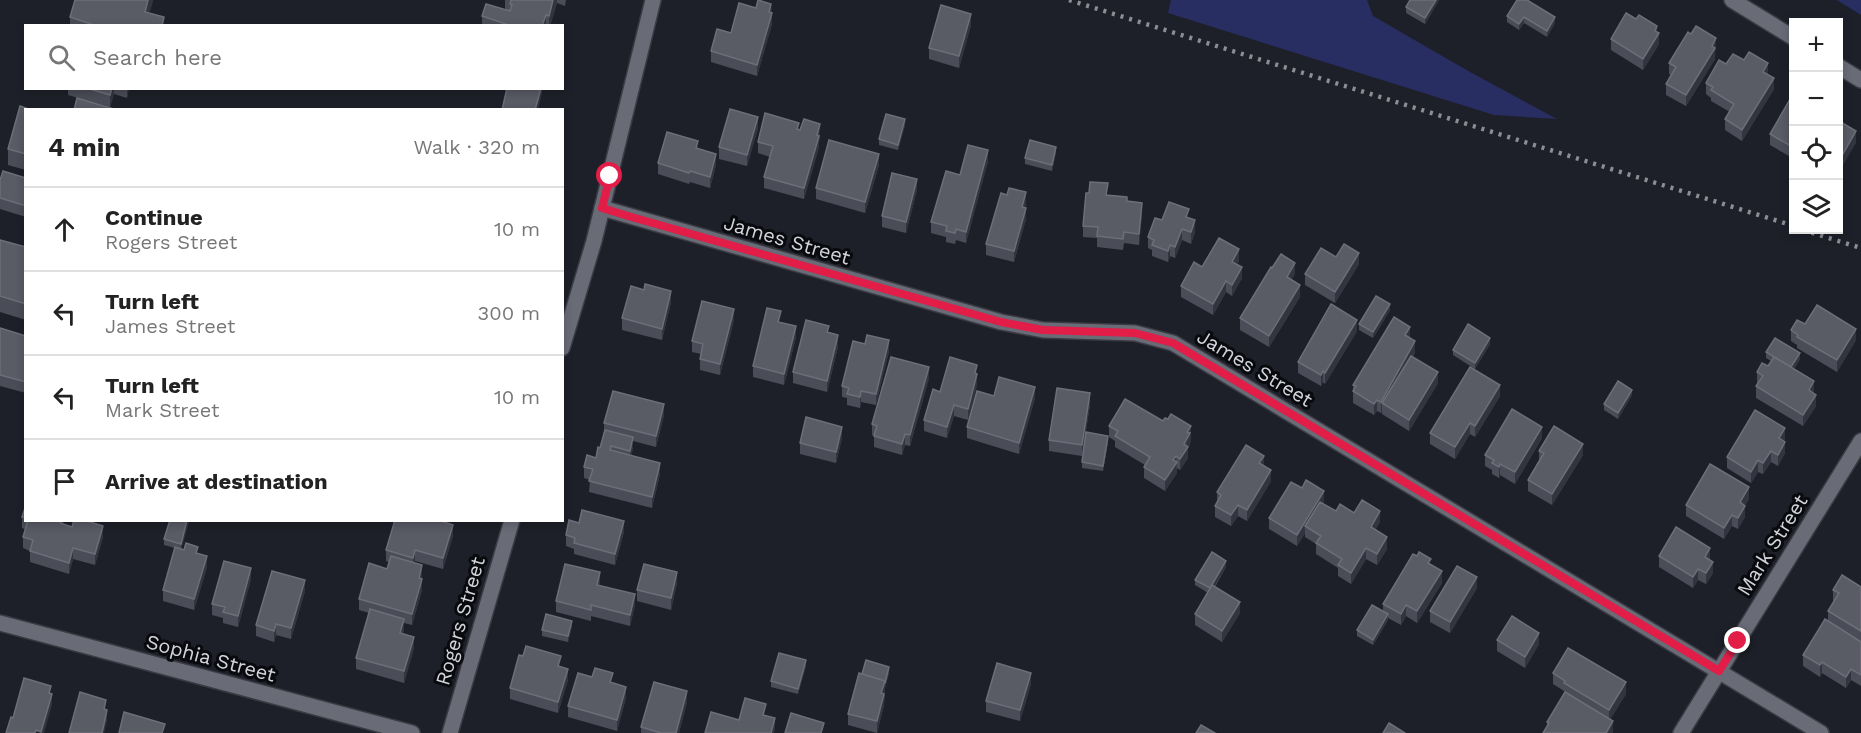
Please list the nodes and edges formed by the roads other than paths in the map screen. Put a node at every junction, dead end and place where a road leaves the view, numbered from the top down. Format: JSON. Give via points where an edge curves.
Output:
{"nodes":[{"id":1,"x":653,"y":0,"type":"edge"},
{"id":2,"x":1732,"y":0,"type":"edge"},
{"id":3,"x":1789,"y":35,"type":"edge"},
{"id":4,"x":1843,"y":69,"type":"edge"},
{"id":5,"x":1861,"y":80,"type":"edge"},
{"id":6,"x":602,"y":208,"type":"junction"},
{"id":7,"x":564,"y":341,"type":"edge"},
{"id":8,"x":1861,"y":441,"type":"edge"},
{"id":9,"x":511,"y":522,"type":"edge"},
{"id":10,"x":0,"y":623,"type":"edge"},
{"id":11,"x":1719,"y":671,"type":"junction"},
{"id":12,"x":412,"y":733,"type":"edge"},
{"id":13,"x":450,"y":733,"type":"edge"},
{"id":14,"x":1681,"y":733,"type":"edge"},
{"id":15,"x":1821,"y":733,"type":"edge"}],
"edges":[{"from":1,"to":6,"type":"street"},
{"from":2,"to":3,"type":"street"},
{"from":4,"to":5,"type":"street"},
{"from":6,"to":7,"type":"street"},
{"from":6,"to":11,"type":"street","name":"James Street","via":[[1001,322],[1043,330],[1135,333],[1173,343]]},
{"from":8,"to":11,"type":"street","name":"Mark Street"},
{"from":9,"to":13,"type":"street","name":"Rogers Street"},
{"from":10,"to":12,"type":"street","name":"Sophia Street"},
{"from":11,"to":14,"type":"street","name":"Mark Street"},
{"from":11,"to":15,"type":"street","name":"James Street"}]}
